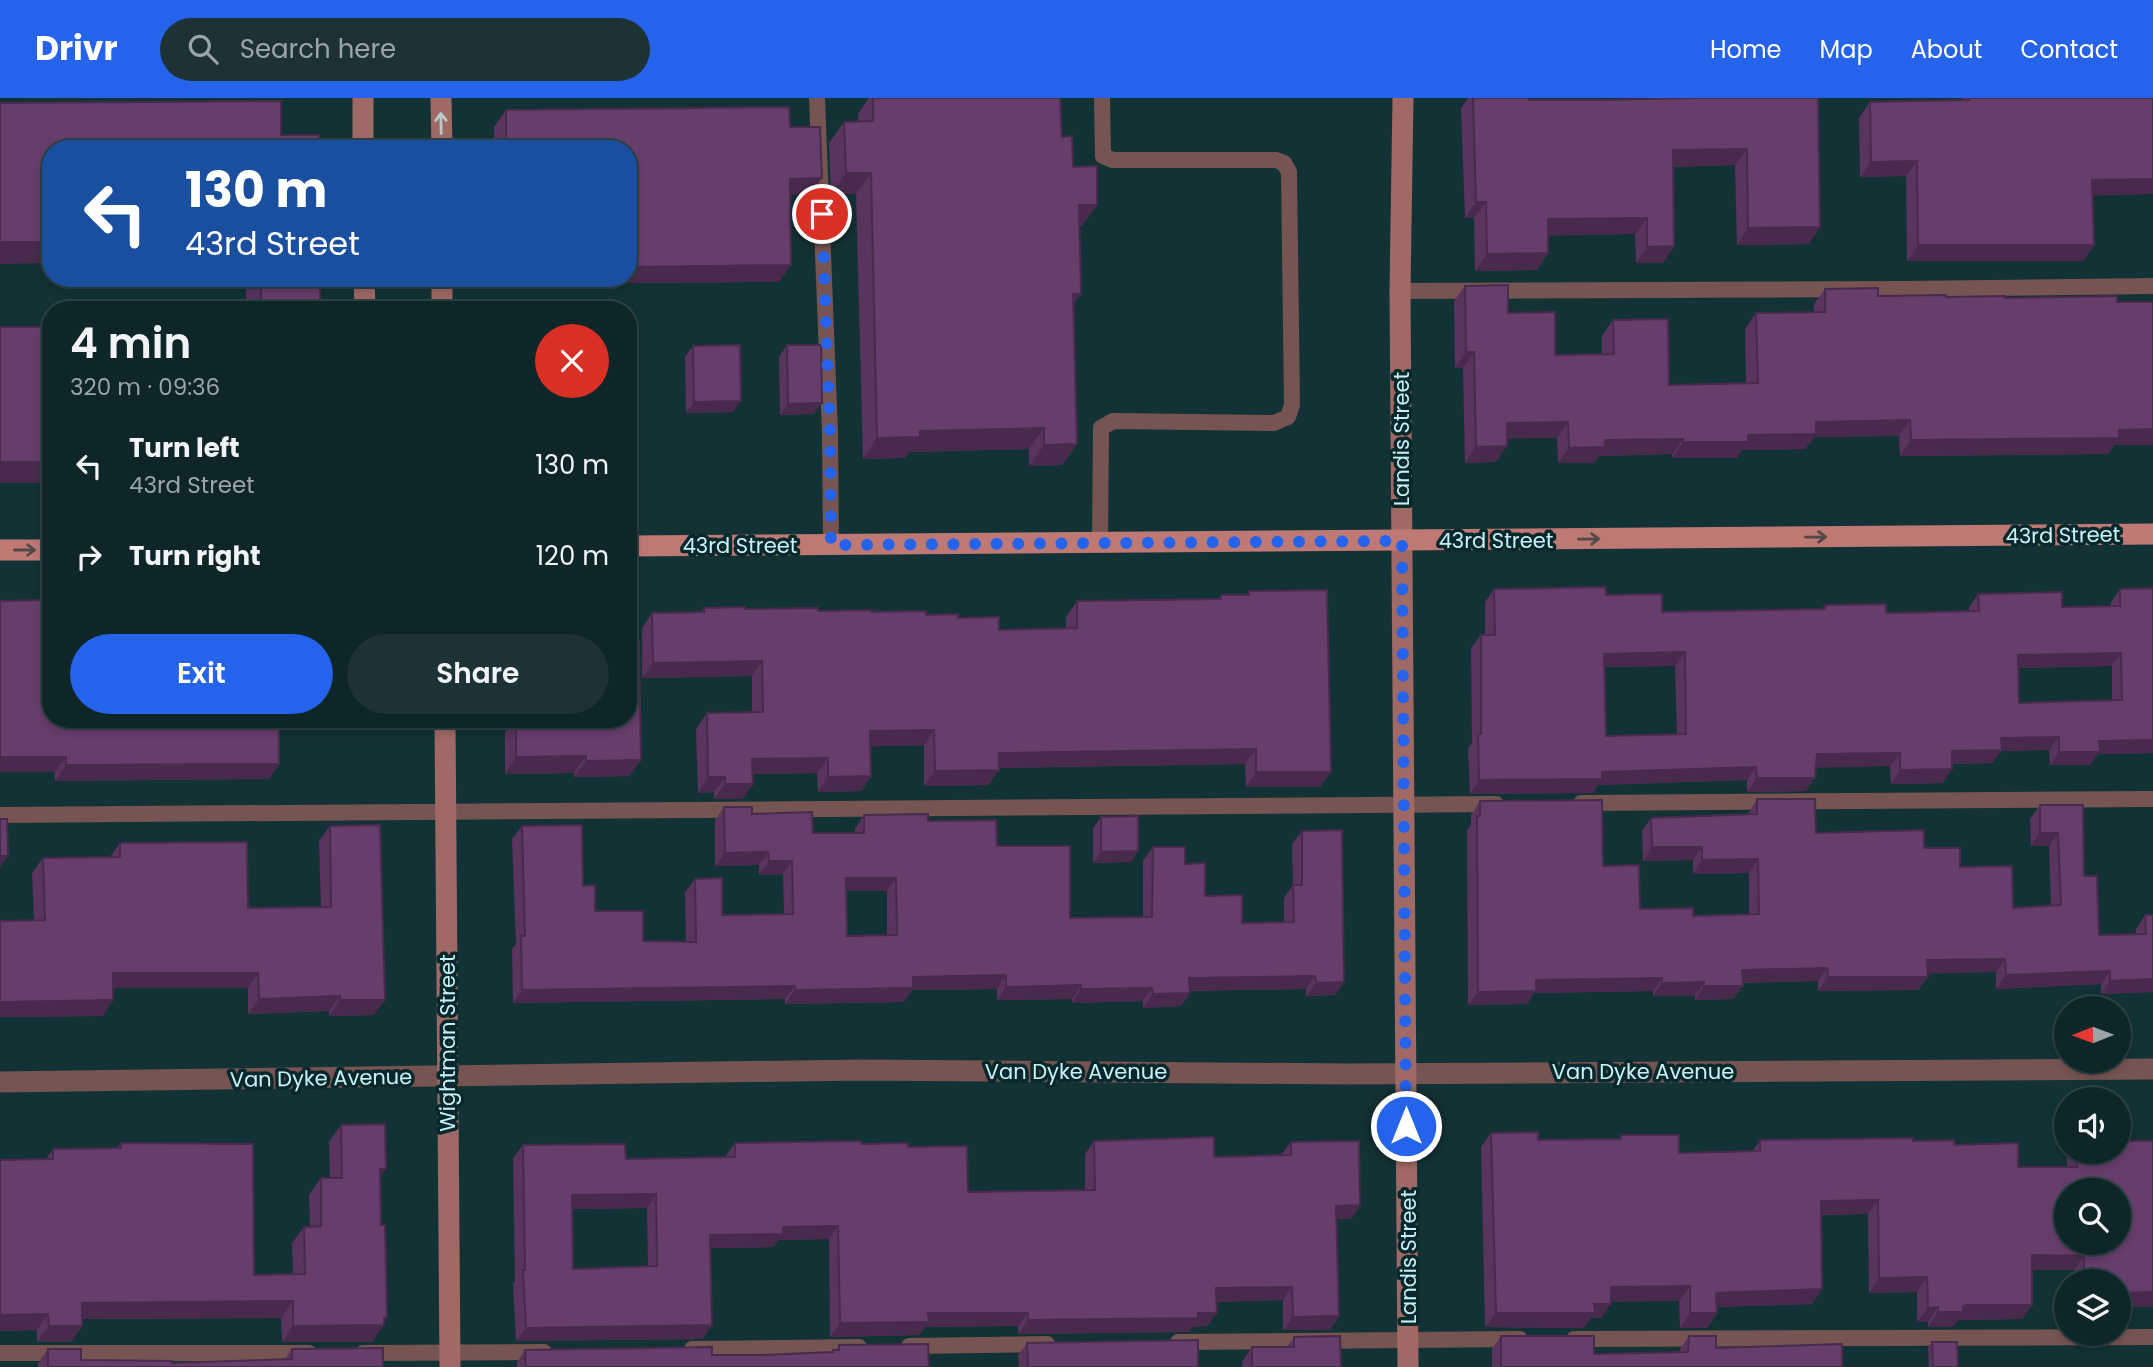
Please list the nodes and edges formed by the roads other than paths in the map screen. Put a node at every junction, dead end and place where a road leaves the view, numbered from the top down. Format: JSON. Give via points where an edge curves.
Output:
{"nodes":[{"id":1,"x":363,"y":98,"type":"edge"},
{"id":2,"x":441,"y":98,"type":"edge"},
{"id":3,"x":817,"y":98,"type":"edge"},
{"id":4,"x":1102,"y":98,"type":"edge"},
{"id":5,"x":1403,"y":98,"type":"edge"},
{"id":6,"x":363,"y":140,"type":"edge"},
{"id":7,"x":442,"y":140,"type":"edge"},
{"id":8,"x":2153,"y":286,"type":"edge"},
{"id":9,"x":1400,"y":291,"type":"junction"},
{"id":10,"x":2153,"y":534,"type":"edge"},
{"id":11,"x":1402,"y":541,"type":"junction"},
{"id":12,"x":1100,"y":543,"type":"junction"},
{"id":13,"x":831,"y":545,"type":"junction"},
{"id":14,"x":637,"y":546,"type":"edge"},
{"id":15,"x":0,"y":550,"type":"edge"},
{"id":16,"x":42,"y":550,"type":"edge"},
{"id":17,"x":445,"y":728,"type":"edge"},
{"id":18,"x":2153,"y":799,"type":"edge"},
{"id":19,"x":1565,"y":803,"type":"edge"},
{"id":20,"x":1509,"y":804,"type":"edge"},
{"id":21,"x":1404,"y":806,"type":"junction"},
{"id":22,"x":446,"y":810,"type":"junction"},
{"id":23,"x":0,"y":815,"type":"edge"},
{"id":24,"x":2153,"y":1069,"type":"edge"},
{"id":25,"x":1406,"y":1073,"type":"junction"},
{"id":26,"x":447,"y":1077,"type":"junction"},
{"id":27,"x":0,"y":1082,"type":"edge"},
{"id":28,"x":2153,"y":1337,"type":"edge"},
{"id":29,"x":1408,"y":1339,"type":"junction"},
{"id":30,"x":1163,"y":1343,"type":"edge"},
{"id":31,"x":1066,"y":1344,"type":"edge"},
{"id":32,"x":900,"y":1346,"type":"edge"},
{"id":33,"x":872,"y":1347,"type":"edge"},
{"id":34,"x":678,"y":1350,"type":"edge"},
{"id":35,"x":567,"y":1351,"type":"edge"},
{"id":36,"x":0,"y":1353,"type":"edge"},
{"id":37,"x":450,"y":1360,"type":"edge"},
{"id":38,"x":1408,"y":1367,"type":"edge"}],
"edges":[{"from":1,"to":6,"type":"street"},
{"from":7,"to":2,"type":"street","one_way":true},
{"from":3,"to":13,"type":"lane"},
{"from":4,"to":12,"type":"lane","via":[[1103,156],[1113,160],[1284,163],[1289,172],[1292,405],[1288,416],[1273,423],[1112,421],[1101,428]]},
{"from":5,"to":9,"type":"street","name":"Landis Street"},
{"from":8,"to":9,"type":"lane"},
{"from":9,"to":11,"type":"street","name":"Landis Street"},
{"from":11,"to":10,"type":"main road","name":"43rd Street","one_way":true},
{"from":11,"to":12,"type":"main road","name":"43rd Street"},
{"from":11,"to":21,"type":"street","name":"Landis Street"},
{"from":12,"to":13,"type":"main road","name":"43rd Street"},
{"from":13,"to":14,"type":"main road","name":"43rd Street"},
{"from":15,"to":16,"type":"main road","one_way":true},
{"from":17,"to":22,"type":"street","name":"Wightman Street"},
{"from":18,"to":19,"type":"lane"},
{"from":20,"to":21,"type":"lane"},
{"from":21,"to":22,"type":"lane"},
{"from":21,"to":25,"type":"street","name":"Landis Street"},
{"from":22,"to":23,"type":"lane"},
{"from":22,"to":26,"type":"street","name":"Wightman Street"},
{"from":24,"to":25,"type":"street","name":"Van Dyke Avenue"},
{"from":25,"to":26,"type":"street","name":"Van Dyke Avenue","via":[[862,1070]]},
{"from":25,"to":29,"type":"street","name":"Landis Street"},
{"from":26,"to":27,"type":"street","name":"Van Dyke Avenue"},
{"from":26,"to":37,"type":"street","name":"Wightman Street"},
{"from":28,"to":29,"type":"lane"},
{"from":29,"to":30,"type":"lane"},
{"from":29,"to":38,"type":"street","name":"Landis Street"},
{"from":31,"to":32,"type":"lane"},
{"from":33,"to":34,"type":"lane"},
{"from":35,"to":37,"type":"lane"},
{"from":36,"to":37,"type":"lane","via":[[334,1353]]}]}
